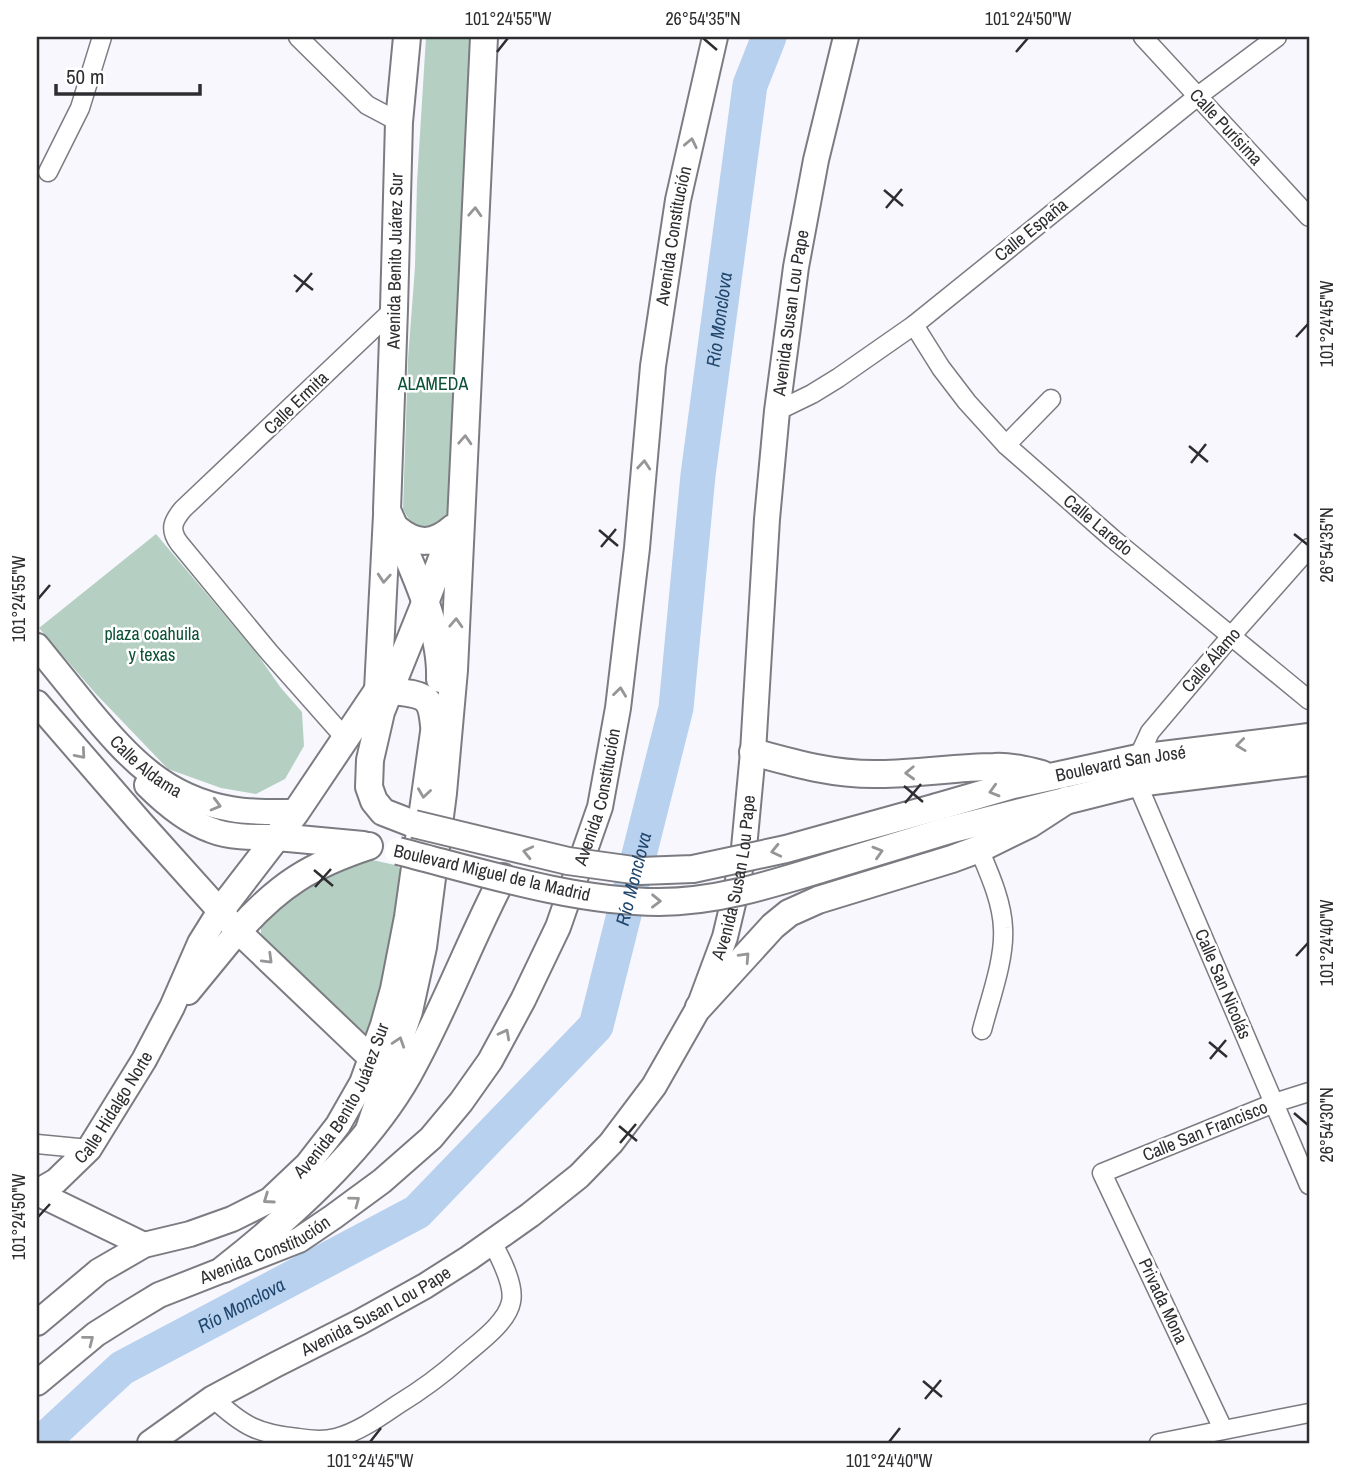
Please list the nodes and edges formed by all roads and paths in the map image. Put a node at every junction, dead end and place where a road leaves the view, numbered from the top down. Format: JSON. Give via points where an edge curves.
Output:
{"nodes":[{"id":1,"x":102,"y":37,"type":"edge"},
{"id":2,"x":298,"y":37,"type":"edge"},
{"id":3,"x":407,"y":37,"type":"edge"},
{"id":4,"x":484,"y":37,"type":"edge"},
{"id":5,"x":715,"y":37,"type":"edge"},
{"id":6,"x":846,"y":37,"type":"edge"},
{"id":7,"x":1143,"y":37,"type":"edge"},
{"id":8,"x":1277,"y":37,"type":"edge"},
{"id":9,"x":1198,"y":96,"type":"junction"},
{"id":10,"x":398,"y":122,"type":"junction"},
{"id":11,"x":48,"y":172,"type":"dead end"},
{"id":12,"x":1309,"y":217,"type":"edge"},
{"id":13,"x":394,"y":309,"type":"junction"},
{"id":14,"x":914,"y":325,"type":"junction"},
{"id":15,"x":1051,"y":399,"type":"dead end"},
{"id":16,"x":777,"y":411,"type":"junction"},
{"id":17,"x":1006,"y":445,"type":"junction"},
{"id":18,"x":457,"y":518,"type":"junction"},
{"id":19,"x":392,"y":519,"type":"junction"},
{"id":20,"x":1309,"y":548,"type":"edge"},
{"id":21,"x":425,"y":603,"type":"junction"},
{"id":22,"x":1232,"y":635,"type":"junction"},
{"id":23,"x":37,"y":646,"type":"edge"},
{"id":24,"x":384,"y":691,"type":"junction"},
{"id":25,"x":1309,"y":700,"type":"edge"},
{"id":26,"x":37,"y":703,"type":"edge"},
{"id":27,"x":434,"y":726,"type":"junction"},
{"id":28,"x":1309,"y":737,"type":"edge"},
{"id":29,"x":346,"y":739,"type":"junction"},
{"id":30,"x":118,"y":745,"type":"junction"},
{"id":31,"x":753,"y":752,"type":"junction"},
{"id":32,"x":1309,"y":762,"type":"edge"},
{"id":33,"x":1137,"y":771,"type":"junction"},
{"id":34,"x":1051,"y":776,"type":"junction"},
{"id":35,"x":1067,"y":800,"type":"junction"},
{"id":36,"x":296,"y":812,"type":"junction"},
{"id":37,"x":943,"y":819,"type":"junction"},
{"id":38,"x":141,"y":823,"type":"junction"},
{"id":39,"x":212,"y":831,"type":"junction"},
{"id":40,"x":277,"y":837,"type":"junction"},
{"id":41,"x":369,"y":846,"type":"junction"},
{"id":42,"x":979,"y":849,"type":"junction"},
{"id":43,"x":503,"y":877,"type":"junction"},
{"id":44,"x":220,"y":911,"type":"junction"},
{"id":45,"x":238,"y":931,"type":"junction"},
{"id":46,"x":172,"y":1007,"type":"junction"},
{"id":47,"x":699,"y":1007,"type":"junction"},
{"id":48,"x":982,"y":1030,"type":"dead end"},
{"id":49,"x":372,"y":1059,"type":"junction"},
{"id":50,"x":1309,"y":1092,"type":"edge"},
{"id":51,"x":1274,"y":1103,"type":"junction"},
{"id":52,"x":369,"y":1130,"type":"junction"},
{"id":53,"x":37,"y":1144,"type":"edge"},
{"id":54,"x":89,"y":1149,"type":"junction"},
{"id":55,"x":1102,"y":1173,"type":"joint"},
{"id":56,"x":1309,"y":1185,"type":"edge"},
{"id":57,"x":37,"y":1192,"type":"edge"},
{"id":58,"x":492,"y":1242,"type":"junction"},
{"id":59,"x":144,"y":1245,"type":"junction"},
{"id":60,"x":224,"y":1269,"type":"junction"},
{"id":61,"x":37,"y":1323,"type":"edge"},
{"id":62,"x":37,"y":1383,"type":"edge"},
{"id":63,"x":213,"y":1398,"type":"junction"},
{"id":64,"x":1309,"y":1413,"type":"edge"},
{"id":65,"x":1223,"y":1429,"type":"junction"},
{"id":66,"x":150,"y":1443,"type":"edge"},
{"id":67,"x":1159,"y":1443,"type":"edge"}],
"edges":[{"from":1,"to":11,"type":"street","via":[[80,108]]},
{"from":2,"to":10,"type":"street","via":[[367,105]]},
{"from":3,"to":10,"type":"main road","name":"Avenida Benito Juárez Sur"},
{"from":18,"to":4,"type":"main road","one_way":true},
{"from":60,"to":5,"type":"street","name":"Avenida Constitución","one_way":true,"via":[[299,1240],[382,1181],[430,1138],[490,1061],[558,927],[600,807],[637,548],[655,352],[678,200]]},
{"from":6,"to":16,"type":"street","name":"Avenida Susan Lou Pape","via":[[796,267]]},
{"from":7,"to":9,"type":"street","name":"Calle Purísima"},
{"from":8,"to":9,"type":"street","name":"Calle España"},
{"from":9,"to":12,"type":"street","name":"Calle Purísima"},
{"from":9,"to":14,"type":"street","name":"Calle España"},
{"from":10,"to":13,"type":"main road","name":"Avenida Benito Juárez Sur"},
{"from":13,"to":19,"type":"main road","name":"Avenida Benito Juárez Sur"},
{"from":13,"to":29,"type":"street","name":"Calle Ermita","via":[[176,517],[172,528],[269,652]]},
{"from":14,"to":16,"type":"street","name":"Calle España","via":[[838,379]]},
{"from":14,"to":17,"type":"street","name":"Calle Laredo","via":[[967,402]]},
{"from":15,"to":17,"type":"street"},
{"from":16,"to":31,"type":"street","name":"Avenida Susan Lou Pape"},
{"from":17,"to":22,"type":"street","name":"Calle Laredo"},
{"from":18,"to":19,"type":"main road","via":[[445,535],[425,541],[405,536]]},
{"from":18,"to":21,"type":"main road"},
{"from":52,"to":18,"type":"main road","one_way":true,"via":[[409,1011],[424,947],[454,670]]},
{"from":19,"to":21,"type":"main road","name":"Avenida Benito Juárez Sur"},
{"from":19,"to":24,"type":"main road","one_way":true},
{"from":20,"to":22,"type":"street","name":"Calle Álamo"},
{"from":21,"to":24,"type":"main road"},
{"from":21,"to":27,"type":"main road","name":"Avenida Benito Juárez Sur","via":[[440,663]]},
{"from":22,"to":25,"type":"street","name":"Calle Laredo"},
{"from":22,"to":33,"type":"street","name":"Calle Álamo","via":[[1150,732]]},
{"from":23,"to":30,"type":"street","name":"Calle Aldama"},
{"from":24,"to":27,"type":"main road","via":[[422,697],[432,710]]},
{"from":24,"to":29,"type":"main road"},
{"from":37,"to":24,"type":"main road","name":"Boulevard Miguel de la Madrid","one_way":true,"bridge":true,"via":[[693,869],[640,871],[568,861],[414,824],[383,811],[374,801],[369,772]]},
{"from":26,"to":38,"type":"street","one_way":true},
{"from":27,"to":49,"type":"street","name":"Avenida Benito Juárez Sur","one_way":true,"via":[[407,917],[393,989]]},
{"from":28,"to":33,"type":"main road","name":"Boulevard San José","one_way":true},
{"from":29,"to":36,"type":"main road"},
{"from":30,"to":36,"type":"street","name":"Calle Aldama","one_way":true,"via":[[141,768],[198,800],[230,809]]},
{"from":30,"to":39,"type":"street","via":[[160,798]]},
{"from":34,"to":31,"type":"main road","one_way":true,"via":[[995,766],[849,774]]},
{"from":31,"to":47,"type":"street","name":"Avenida Susan Lou Pape","via":[[736,891]]},
{"from":32,"to":33,"type":"main road","name":"Boulevard San José"},
{"from":33,"to":34,"type":"main road","name":"Boulevard San José"},
{"from":33,"to":35,"type":"main road","name":"Boulevard San José"},
{"from":33,"to":51,"type":"street","name":"Calle San Nicolás"},
{"from":34,"to":37,"type":"main road","name":"Boulevard San José","one_way":true,"via":[[1013,785]]},
{"from":35,"to":37,"type":"main road","name":"Boulevard San José"},
{"from":35,"to":42,"type":"main road"},
{"from":36,"to":40,"type":"main road"},
{"from":43,"to":37,"type":"main road","name":"Boulevard Miguel de la Madrid","one_way":true,"bridge":true,"via":[[609,899],[660,902],[701,898],[760,887]]},
{"from":38,"to":39,"type":"street"},
{"from":38,"to":44,"type":"street"},
{"from":39,"to":40,"type":"street"},
{"from":40,"to":41,"type":"main road","name":"Boulevard Miguel de la Madrid"},
{"from":40,"to":44,"type":"main road"},
{"from":41,"to":43,"type":"main road","name":"Boulevard Miguel de la Madrid","bridge":true},
{"from":41,"to":45,"type":"main road","via":[[293,881]]},
{"from":47,"to":42,"type":"main road","one_way":true,"via":[[789,913]]},
{"from":42,"to":48,"type":"street","via":[[1003,926],[996,980]]},
{"from":43,"to":52,"type":"main road","via":[[407,1077]]},
{"from":44,"to":45,"type":"street"},
{"from":44,"to":46,"type":"street","name":"Calle Hidalgo Norte","via":[[200,943]]},
{"from":45,"to":46,"type":"street","name":"Calle Hidalgo Norte"},
{"from":45,"to":49,"type":"street","one_way":true},
{"from":46,"to":54,"type":"street","name":"Calle Hidalgo Norte"},
{"from":47,"to":58,"type":"street","name":"Avenida Susan Lou Pape","via":[[654,1086],[611,1143],[579,1176]]},
{"from":49,"to":59,"type":"street","name":"Avenida Benito Juárez Sur","one_way":true,"via":[[338,1125],[307,1165],[270,1200],[232,1219]]},
{"from":50,"to":51,"type":"street","name":"Calle San Francisco"},
{"from":51,"to":55,"type":"street","name":"Calle San Francisco"},
{"from":51,"to":56,"type":"street","name":"Calle San Nicolás"},
{"from":52,"to":60,"type":"main road","via":[[312,1193]]},
{"from":53,"to":54,"type":"street"},
{"from":54,"to":57,"type":"street","name":"Calle Hidalgo Norte","via":[[56,1181]]},
{"from":55,"to":65,"type":"street","name":"Privada Mona"},
{"from":57,"to":59,"type":"street"},
{"from":58,"to":63,"type":"street","name":"Avenida Susan Lou Pape","via":[[425,1286]]},
{"from":58,"to":63,"type":"street","via":[[511,1287],[511,1303],[504,1317],[455,1364],[373,1421],[325,1440],[276,1436],[241,1422]]},
{"from":59,"to":61,"type":"street","name":"Avenida Benito Juárez Sur","via":[[100,1271]]},
{"from":62,"to":60,"type":"street","name":"Avenida Constitución","one_way":true,"via":[[96,1334],[131,1312],[159,1295]]},
{"from":63,"to":66,"type":"street","name":"Avenida Susan Lou Pape"},
{"from":64,"to":65,"type":"street"},
{"from":65,"to":67,"type":"street"}]}
